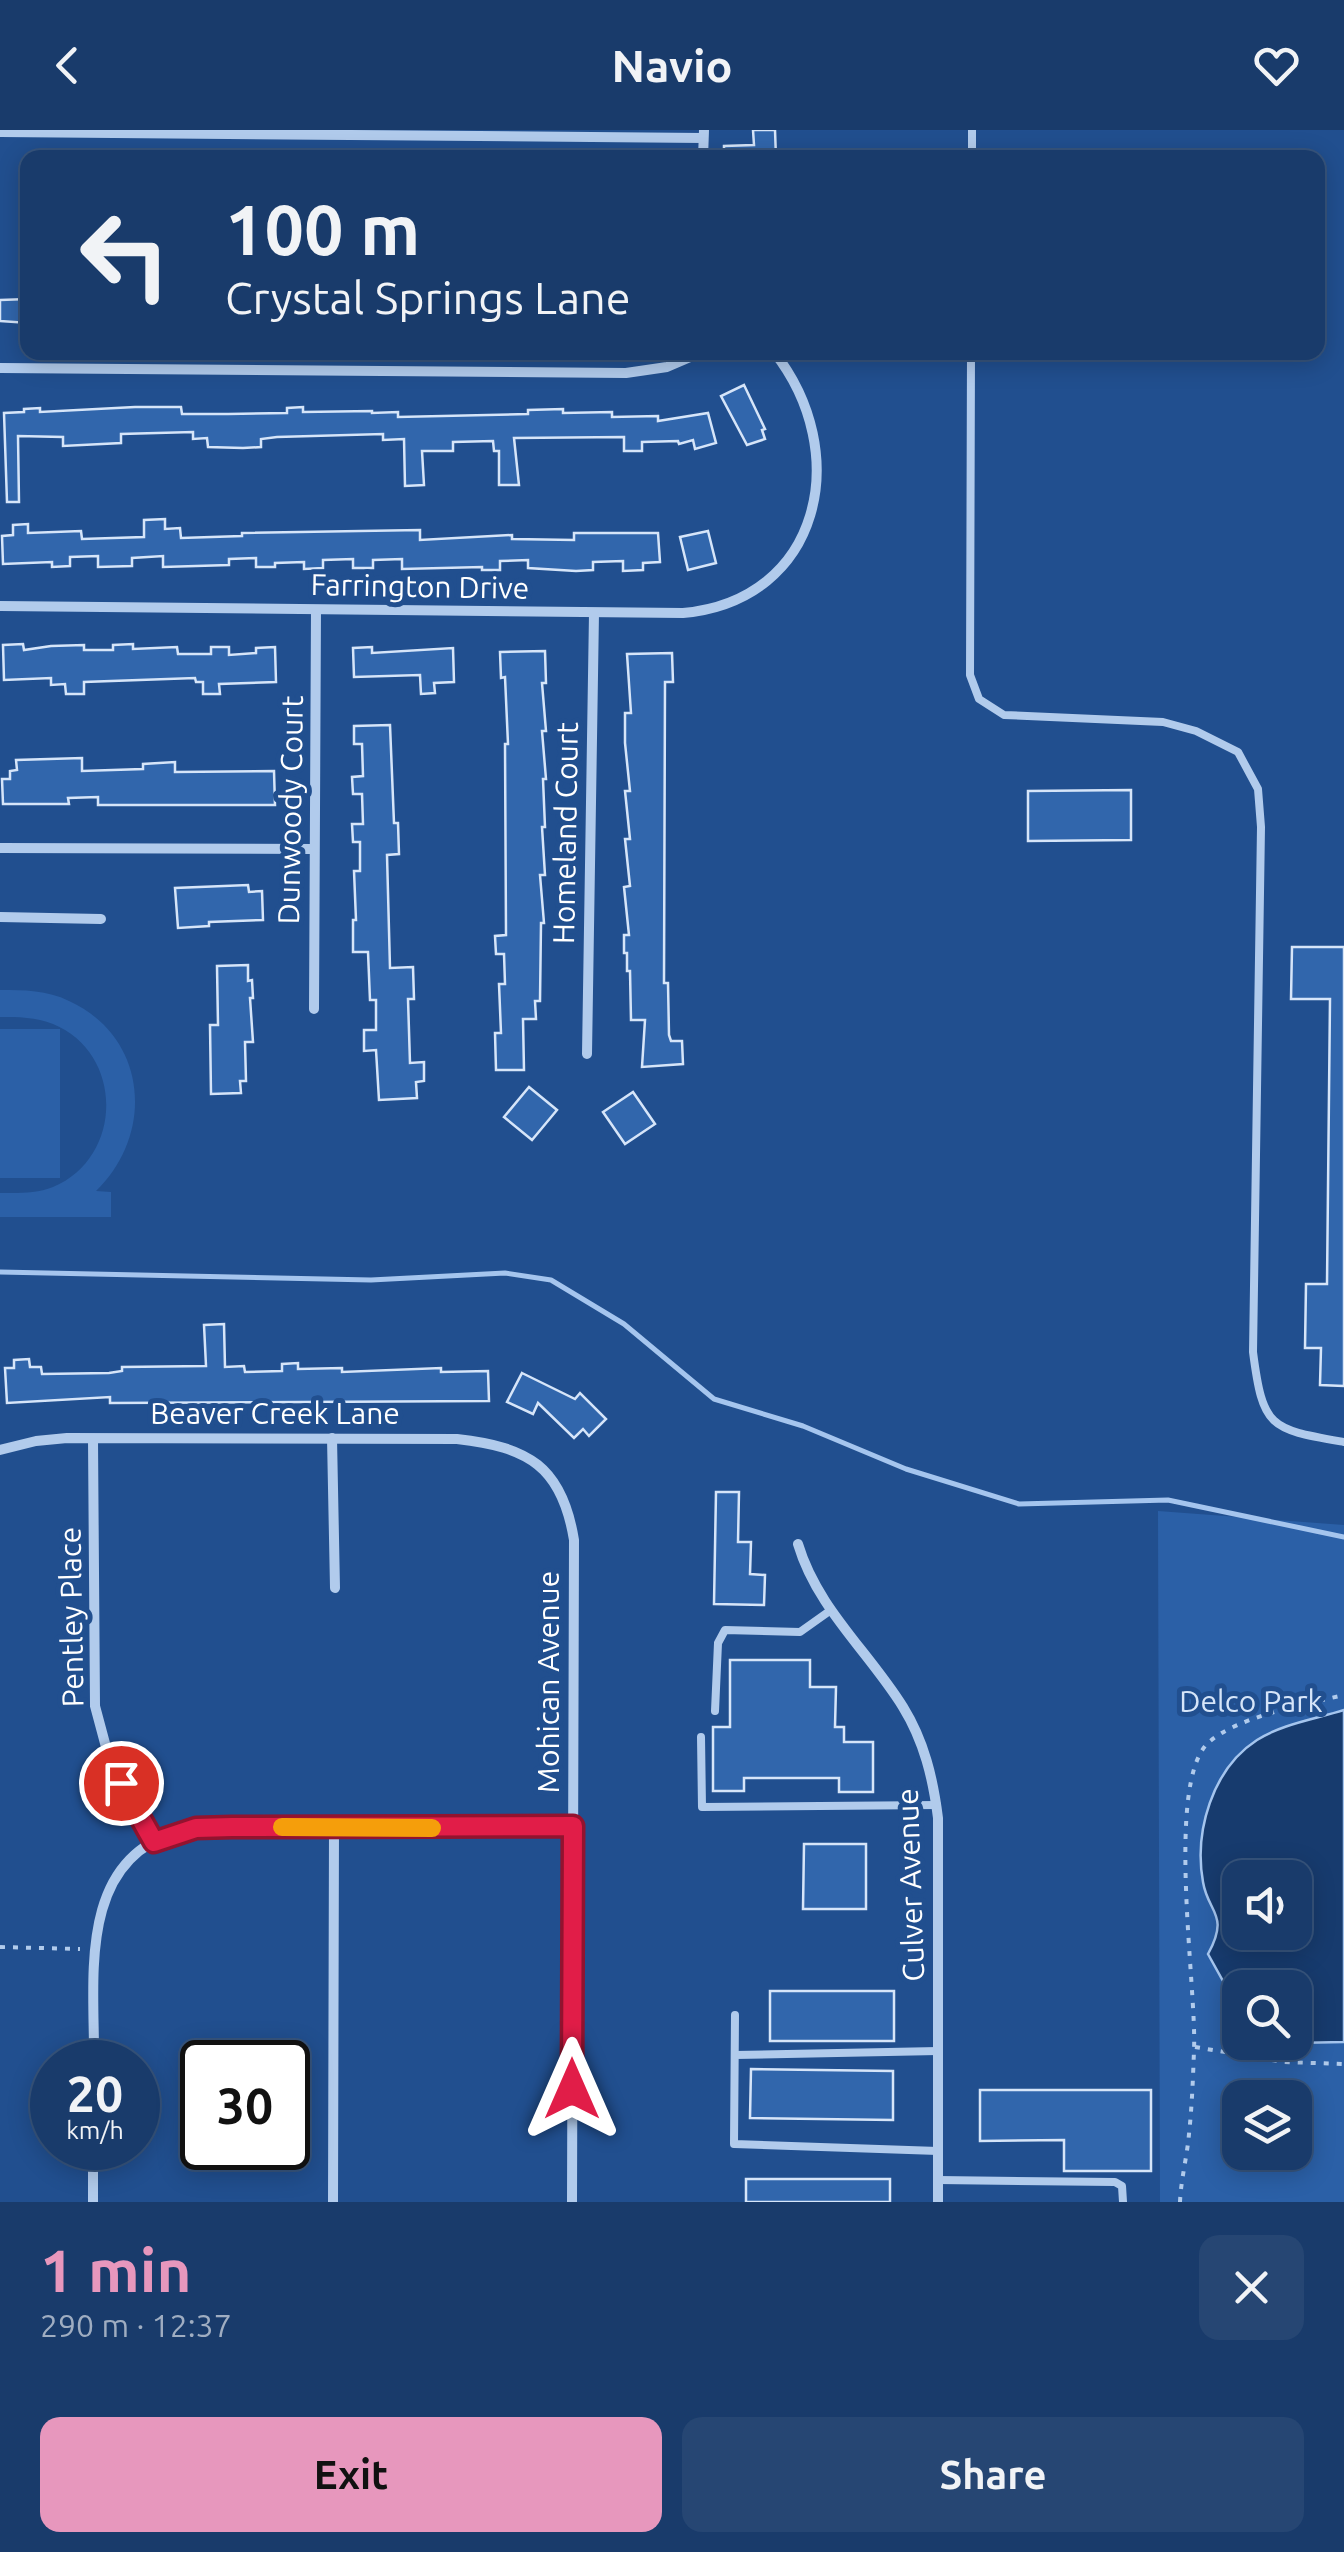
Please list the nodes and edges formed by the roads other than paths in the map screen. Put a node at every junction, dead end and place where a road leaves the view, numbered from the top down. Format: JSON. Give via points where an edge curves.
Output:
{"nodes":[{"id":1,"x":0,"y":132,"type":"edge"},
{"id":2,"x":704,"y":134,"type":"edge"},
{"id":3,"x":683,"y":360,"type":"edge"},
{"id":4,"x":779,"y":360,"type":"edge"},
{"id":5,"x":971,"y":360,"type":"edge"},
{"id":6,"x":0,"y":368,"type":"edge"},
{"id":7,"x":0,"y":606,"type":"edge"},
{"id":8,"x":316,"y":610,"type":"junction"},
{"id":9,"x":594,"y":612,"type":"junction"},
{"id":10,"x":0,"y":848,"type":"edge"},
{"id":11,"x":314,"y":850,"type":"junction"},
{"id":12,"x":0,"y":917,"type":"edge"},
{"id":13,"x":101,"y":919,"type":"dead end"},
{"id":14,"x":314,"y":1010,"type":"dead end"},
{"id":15,"x":586,"y":1054,"type":"dead end"},
{"id":16,"x":332,"y":1438,"type":"junction"},
{"id":17,"x":93,"y":1439,"type":"junction"},
{"id":18,"x":1344,"y":1442,"type":"edge"},
{"id":19,"x":0,"y":1450,"type":"edge"},
{"id":20,"x":545,"y":1470,"type":"joint"},
{"id":21,"x":798,"y":1544,"type":"dead end"},
{"id":22,"x":335,"y":1588,"type":"dead end"},
{"id":23,"x":831,"y":1610,"type":"junction"},
{"id":24,"x":715,"y":1711,"type":"dead end"},
{"id":25,"x":702,"y":1737,"type":"dead end"},
{"id":26,"x":936,"y":1805,"type":"junction"},
{"id":27,"x":573,"y":1826,"type":"junction"},
{"id":28,"x":334,"y":1828,"type":"junction"},
{"id":29,"x":154,"y":1842,"type":"junction"},
{"id":30,"x":735,"y":2015,"type":"dead end"},
{"id":31,"x":94,"y":2040,"type":"edge"},
{"id":32,"x":938,"y":2051,"type":"junction"},
{"id":33,"x":734,"y":2055,"type":"junction"},
{"id":34,"x":938,"y":2152,"type":"junction"},
{"id":35,"x":94,"y":2170,"type":"edge"},
{"id":36,"x":938,"y":2180,"type":"junction"},
{"id":37,"x":93,"y":2202,"type":"edge"},
{"id":38,"x":333,"y":2202,"type":"edge"},
{"id":39,"x":572,"y":2202,"type":"edge"},
{"id":40,"x":938,"y":2202,"type":"edge"},
{"id":41,"x":1123,"y":2202,"type":"edge"}],
"edges":[{"from":1,"to":2,"type":"street"},
{"from":3,"to":6,"type":"street","via":[[626,373]]},
{"from":4,"to":9,"type":"street","name":"Farrington Drive","via":[[798,390],[819,476],[807,530],[782,566],[760,586],[714,608]]},
{"from":5,"to":18,"type":"lane","via":[[970,675],[980,699],[1004,715],[1163,722],[1196,731],[1238,752],[1258,789],[1258,1396],[1270,1420],[1295,1433]]},
{"from":7,"to":8,"type":"street","name":"Farrington Drive"},
{"from":8,"to":9,"type":"street","name":"Farrington Drive"},
{"from":8,"to":11,"type":"street","name":"Dunwoody Court"},
{"from":9,"to":15,"type":"street","name":"Homeland Court"},
{"from":10,"to":11,"type":"street"},
{"from":11,"to":14,"type":"street","name":"Dunwoody Court"},
{"from":12,"to":13,"type":"street"},
{"from":16,"to":17,"type":"street","name":"Beaver Creek Lane"},
{"from":16,"to":20,"type":"street","name":"Beaver Creek Lane","via":[[488,1442]]},
{"from":16,"to":22,"type":"street"},
{"from":17,"to":19,"type":"street","name":"Beaver Creek Lane"},
{"from":17,"to":29,"type":"street","name":"Pentley Place","via":[[95,1706],[110,1762]]},
{"from":20,"to":27,"type":"street","name":"Mohican Avenue","via":[[561,1490],[574,1540]]},
{"from":21,"to":23,"type":"street","name":"Culver Avenue"},
{"from":23,"to":24,"type":"lane","via":[[800,1632],[726,1630],[718,1643]]},
{"from":23,"to":26,"type":"street","name":"Culver Avenue","via":[[910,1718],[928,1760]]},
{"from":25,"to":26,"type":"lane","via":[[702,1807]]},
{"from":26,"to":32,"type":"street","name":"Culver Avenue"},
{"from":27,"to":28,"type":"street"},
{"from":27,"to":39,"type":"street","name":"Mohican Avenue"},
{"from":28,"to":29,"type":"street","via":[[196,1828]]},
{"from":28,"to":38,"type":"street"},
{"from":29,"to":31,"type":"street","via":[[133,1858],[99,1914]]},
{"from":30,"to":33,"type":"lane"},
{"from":32,"to":33,"type":"lane"},
{"from":32,"to":34,"type":"street","name":"Culver Avenue"},
{"from":33,"to":34,"type":"lane","via":[[734,2144]]},
{"from":34,"to":36,"type":"street","name":"Culver Avenue"},
{"from":35,"to":37,"type":"street"},
{"from":36,"to":40,"type":"street","name":"Culver Avenue"},
{"from":36,"to":41,"type":"lane","via":[[1115,2182],[1122,2186]]}]}
